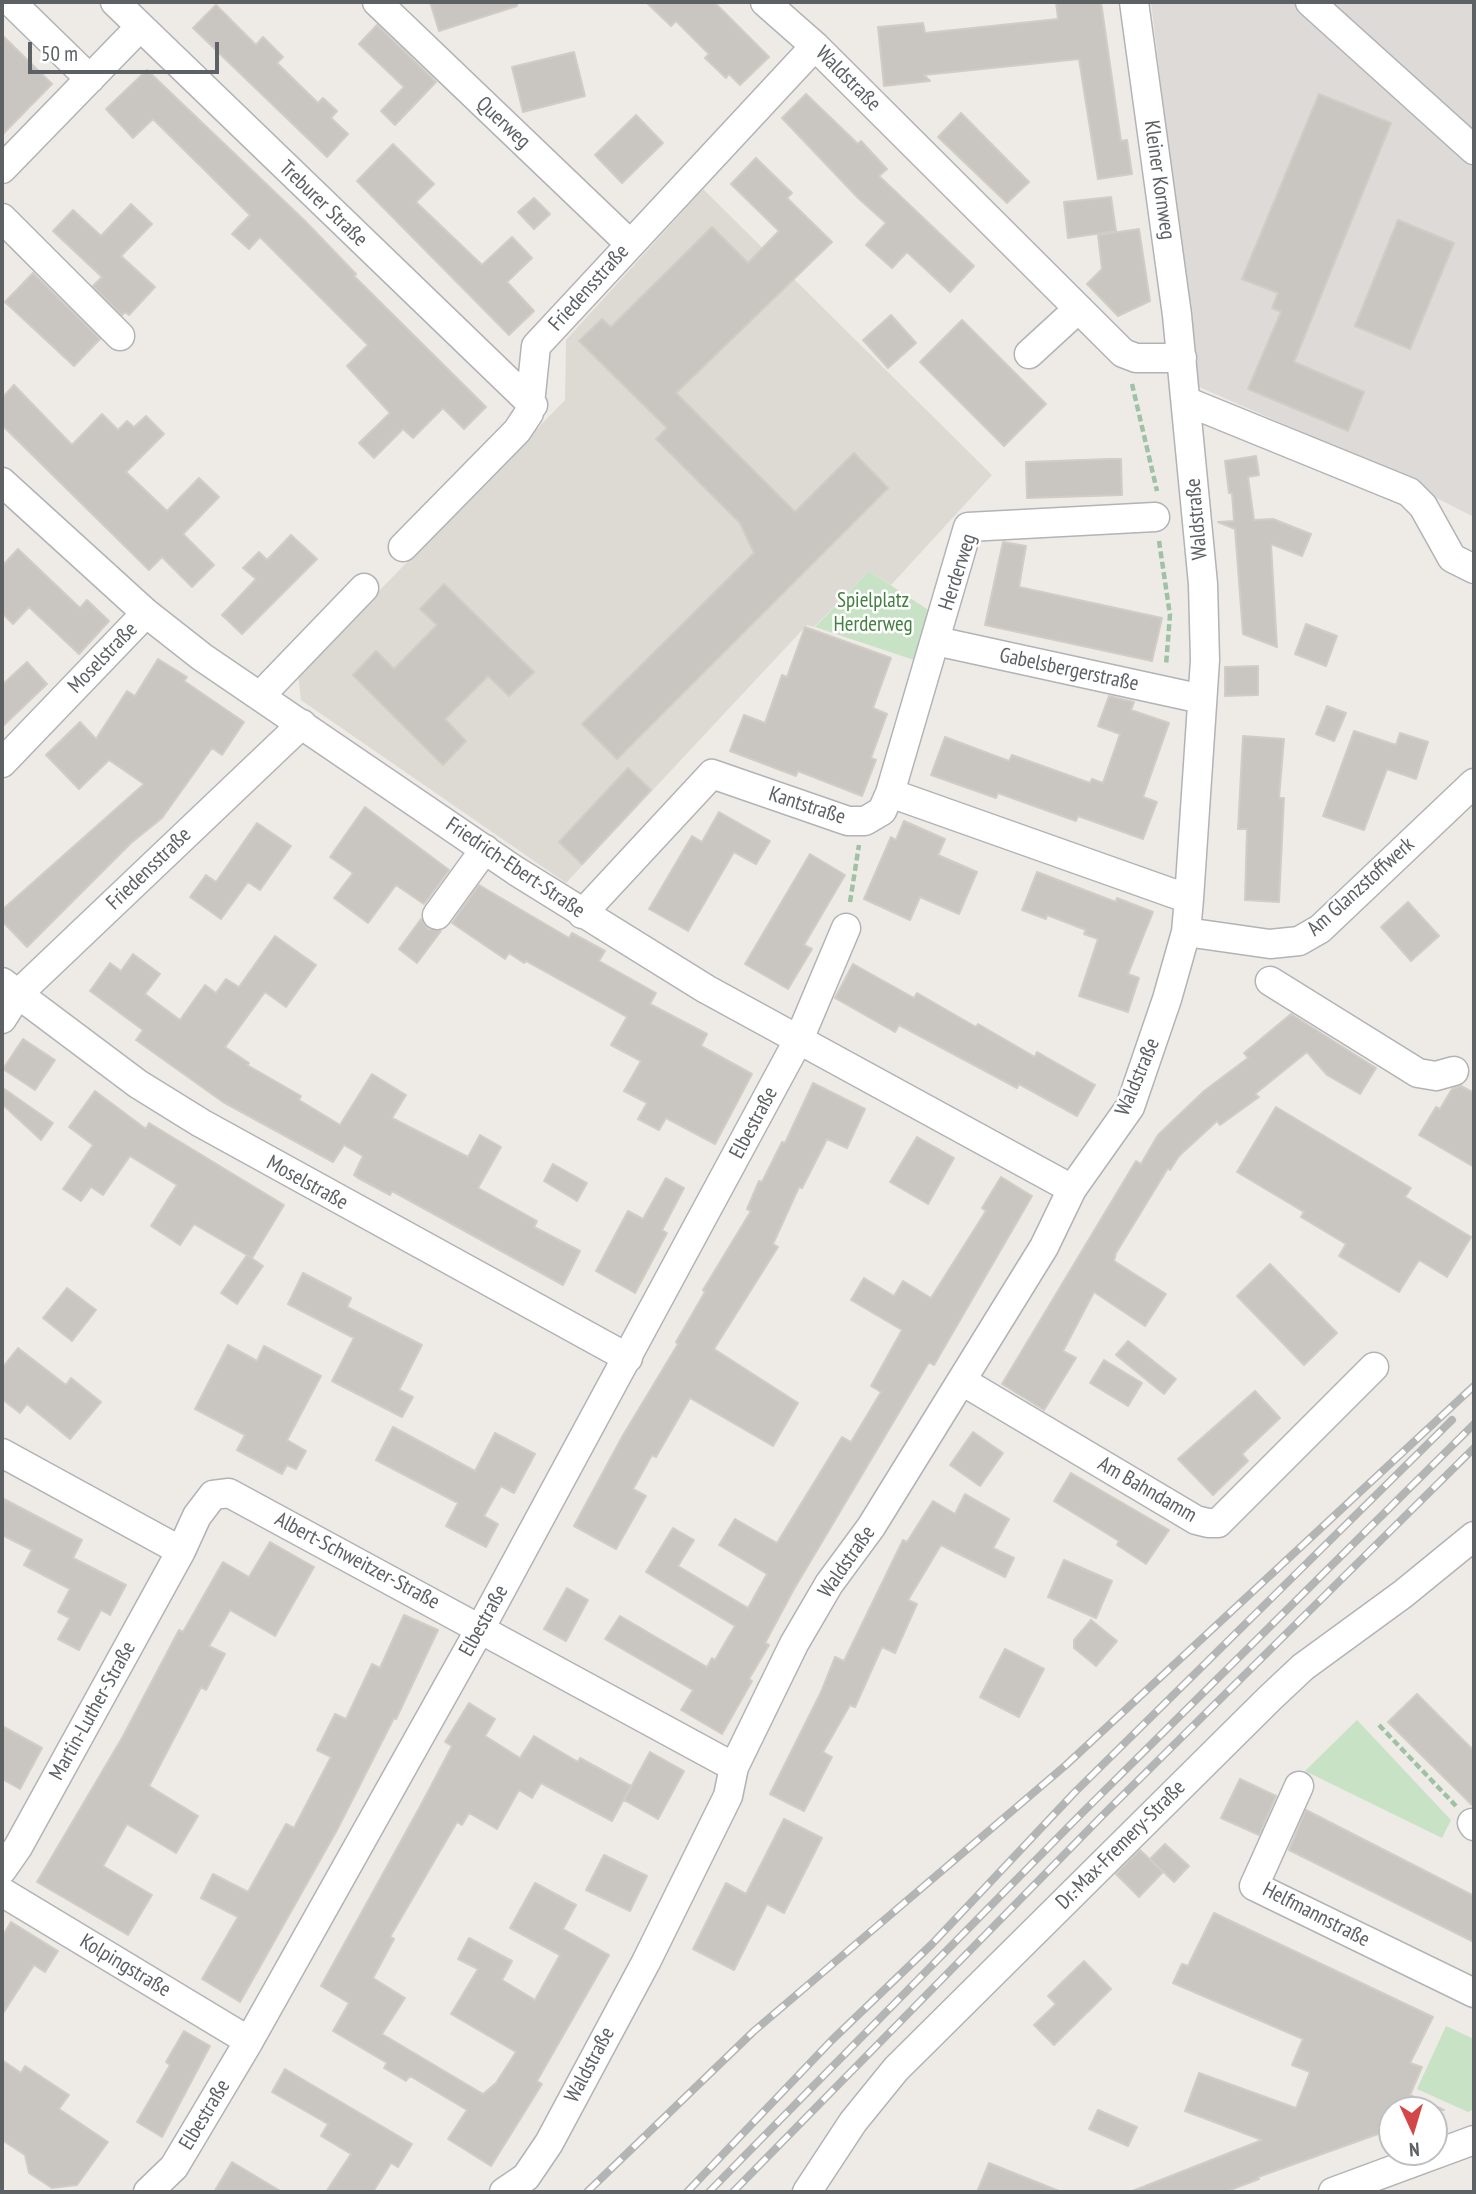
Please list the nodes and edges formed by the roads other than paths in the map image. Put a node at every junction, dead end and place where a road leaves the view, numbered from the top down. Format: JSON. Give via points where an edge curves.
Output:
{"nodes":[{"id":1,"x":11,"y":2,"type":"edge"},
{"id":2,"x":115,"y":2,"type":"edge"},
{"id":3,"x":377,"y":2,"type":"edge"},
{"id":4,"x":765,"y":2,"type":"edge"},
{"id":5,"x":1134,"y":2,"type":"edge"},
{"id":6,"x":1310,"y":2,"type":"edge"},
{"id":7,"x":140,"y":27,"type":"junction"},
{"id":8,"x":815,"y":46,"type":"junction"},
{"id":9,"x":90,"y":79,"type":"junction"},
{"id":10,"x":1474,"y":150,"type":"edge"},
{"id":11,"x":2,"y":169,"type":"edge"},
{"id":12,"x":2,"y":218,"type":"edge"},
{"id":13,"x":629,"y":243,"type":"junction"},
{"id":14,"x":1078,"y":309,"type":"junction"},
{"id":15,"x":120,"y":336,"type":"dead end"},
{"id":16,"x":1029,"y":354,"type":"dead end"},
{"id":17,"x":1182,"y":358,"type":"junction"},
{"id":18,"x":1188,"y":402,"type":"junction"},
{"id":19,"x":533,"y":405,"type":"junction"},
{"id":20,"x":2,"y":482,"type":"edge"},
{"id":21,"x":1155,"y":517,"type":"dead end"},
{"id":22,"x":403,"y":547,"type":"dead end"},
{"id":23,"x":1474,"y":569,"type":"edge"},
{"id":24,"x":364,"y":588,"type":"dead end"},
{"id":25,"x":146,"y":613,"type":"junction"},
{"id":26,"x":936,"y":640,"type":"junction"},
{"id":27,"x":261,"y":695,"type":"junction"},
{"id":28,"x":1202,"y":699,"type":"junction"},
{"id":29,"x":302,"y":724,"type":"junction"},
{"id":30,"x":2,"y":764,"type":"edge"},
{"id":31,"x":1474,"y":783,"type":"edge"},
{"id":32,"x":890,"y":793,"type":"junction"},
{"id":33,"x":485,"y":849,"type":"junction"},
{"id":34,"x":1189,"y":899,"type":"junction"},
{"id":35,"x":582,"y":914,"type":"junction"},
{"id":36,"x":438,"y":915,"type":"dead end"},
{"id":37,"x":846,"y":928,"type":"road end"},
{"id":38,"x":1186,"y":932,"type":"junction"},
{"id":39,"x":1270,"y":981,"type":"dead end"},
{"id":40,"x":10,"y":988,"type":"edge"},
{"id":41,"x":2,"y":1019,"type":"edge"},
{"id":42,"x":800,"y":1037,"type":"junction"},
{"id":43,"x":1454,"y":1071,"type":"dead end"},
{"id":44,"x":1072,"y":1189,"type":"junction"},
{"id":45,"x":628,"y":1357,"type":"junction"},
{"id":46,"x":1374,"y":1367,"type":"dead end"},
{"id":47,"x":962,"y":1381,"type":"junction"},
{"id":48,"x":2,"y":1453,"type":"edge"},
{"id":49,"x":1474,"y":1536,"type":"edge"},
{"id":50,"x":181,"y":1550,"type":"junction"},
{"id":51,"x":480,"y":1629,"type":"junction"},
{"id":52,"x":734,"y":1767,"type":"junction"},
{"id":53,"x":1299,"y":1786,"type":"dead end"},
{"id":54,"x":10,"y":1842,"type":"edge"},
{"id":55,"x":2,"y":1870,"type":"edge"},
{"id":56,"x":2,"y":1892,"type":"edge"},
{"id":57,"x":1474,"y":1993,"type":"edge"},
{"id":58,"x":249,"y":2041,"type":"junction"},
{"id":59,"x":1474,"y":2140,"type":"edge"},
{"id":60,"x":148,"y":2192,"type":"edge"},
{"id":61,"x":504,"y":2192,"type":"edge"},
{"id":62,"x":807,"y":2192,"type":"edge"},
{"id":63,"x":1333,"y":2192,"type":"edge"}],
"edges":[{"from":1,"to":9,"type":"street"},
{"from":2,"to":7,"type":"street","name":"Treburer Straße"},
{"from":3,"to":13,"type":"street","name":"Querweg"},
{"from":4,"to":8,"type":"street","name":"Waldstraße"},
{"from":5,"to":17,"type":"street","name":"Kleiner Kornweg"},
{"from":6,"to":10,"type":"street"},
{"from":7,"to":9,"type":"street"},
{"from":7,"to":19,"type":"street","name":"Treburer Straße"},
{"from":8,"to":13,"type":"street","name":"Friedensstraße"},
{"from":8,"to":14,"type":"street","name":"Waldstraße"},
{"from":9,"to":11,"type":"street"},
{"from":12,"to":15,"type":"street"},
{"from":13,"to":19,"type":"street","name":"Friedensstraße","via":[[536,346]]},
{"from":14,"to":16,"type":"street"},
{"from":14,"to":17,"type":"street","name":"Waldstraße","via":[[1123,353],[1136,358]]},
{"from":17,"to":18,"type":"street","name":"Waldstraße"},
{"from":18,"to":23,"type":"street","via":[[1409,492],[1423,506],[1452,558]]},
{"from":18,"to":28,"type":"street","name":"Waldstraße","via":[[1203,584]]},
{"from":19,"to":22,"type":"street","via":[[517,431]]},
{"from":20,"to":25,"type":"street","name":"Friedrich-Ebert-Straße"},
{"from":21,"to":26,"type":"street","name":"Herderweg","via":[[968,527]]},
{"from":24,"to":27,"type":"street"},
{"from":25,"to":27,"type":"street","name":"Friedrich-Ebert-Straße"},
{"from":25,"to":30,"type":"street","name":"Moselstraße"},
{"from":26,"to":28,"type":"street","name":"Gabelsbergerstraße"},
{"from":26,"to":32,"type":"street","name":"Herderweg"},
{"from":27,"to":29,"type":"street","name":"Friedrich-Ebert-Straße"},
{"from":28,"to":34,"type":"street","name":"Waldstraße"},
{"from":29,"to":33,"type":"street","name":"Friedrich-Ebert-Straße"},
{"from":29,"to":40,"type":"street","name":"Friedensstraße"},
{"from":31,"to":38,"type":"street","name":"Am Glanzstoffwerk","via":[[1320,929],[1299,941],[1270,944]]},
{"from":32,"to":34,"type":"street"},
{"from":32,"to":35,"type":"street","name":"Kantstraße","via":[[882,811],[865,821],[848,821],[712,774]]},
{"from":33,"to":35,"type":"street","name":"Friedrich-Ebert-Straße"},
{"from":33,"to":36,"type":"street"},
{"from":34,"to":38,"type":"street","name":"Waldstraße"},
{"from":35,"to":42,"type":"street","name":"Friedrich-Ebert-Straße","via":[[706,989]]},
{"from":37,"to":42,"type":"street","name":"Elbestraße"},
{"from":38,"to":44,"type":"street","name":"Waldstraße","via":[[1130,1107]]},
{"from":39,"to":43,"type":"street","via":[[1419,1073],[1436,1076]]},
{"from":40,"to":41,"type":"street","name":"Friedensstraße"},
{"from":40,"to":45,"type":"street","name":"Moselstraße","via":[[138,1084],[201,1123]]},
{"from":42,"to":44,"type":"street","name":"Friedrich-Ebert-Straße"},
{"from":42,"to":45,"type":"street","name":"Elbestraße"},
{"from":44,"to":47,"type":"street","name":"Waldstraße","via":[[1052,1233]]},
{"from":45,"to":51,"type":"street","name":"Elbestraße"},
{"from":46,"to":47,"type":"street","name":"Am Bahndamm","via":[[1224,1517],[1208,1523]]},
{"from":47,"to":52,"type":"street","name":"Waldstraße","via":[[815,1608]]},
{"from":48,"to":50,"type":"street"},
{"from":49,"to":62,"type":"street","name":"Dr.-Max-Fremery-Straße","via":[[1303,1667],[1260,1708],[896,2069],[853,2122]]},
{"from":50,"to":51,"type":"street","name":"Albert-Schweitzer-Straße","via":[[213,1495],[229,1493]]},
{"from":50,"to":54,"type":"street","name":"Martin-Luther-Straße"},
{"from":51,"to":52,"type":"street","name":"Albert-Schweitzer-Straße"},
{"from":51,"to":58,"type":"street","name":"Elbestraße"},
{"from":52,"to":61,"type":"street","name":"Waldstraße","via":[[722,1808],[555,2131],[526,2177]]},
{"from":53,"to":57,"type":"street","name":"Helfmannstraße","via":[[1254,1886]]},
{"from":54,"to":55,"type":"street","name":"Martin-Luther-Straße"},
{"from":56,"to":58,"type":"street","name":"Kolpingstraße"},
{"from":58,"to":60,"type":"street","name":"Elbestraße","via":[[174,2167]]},
{"from":59,"to":63,"type":"street"}]}
